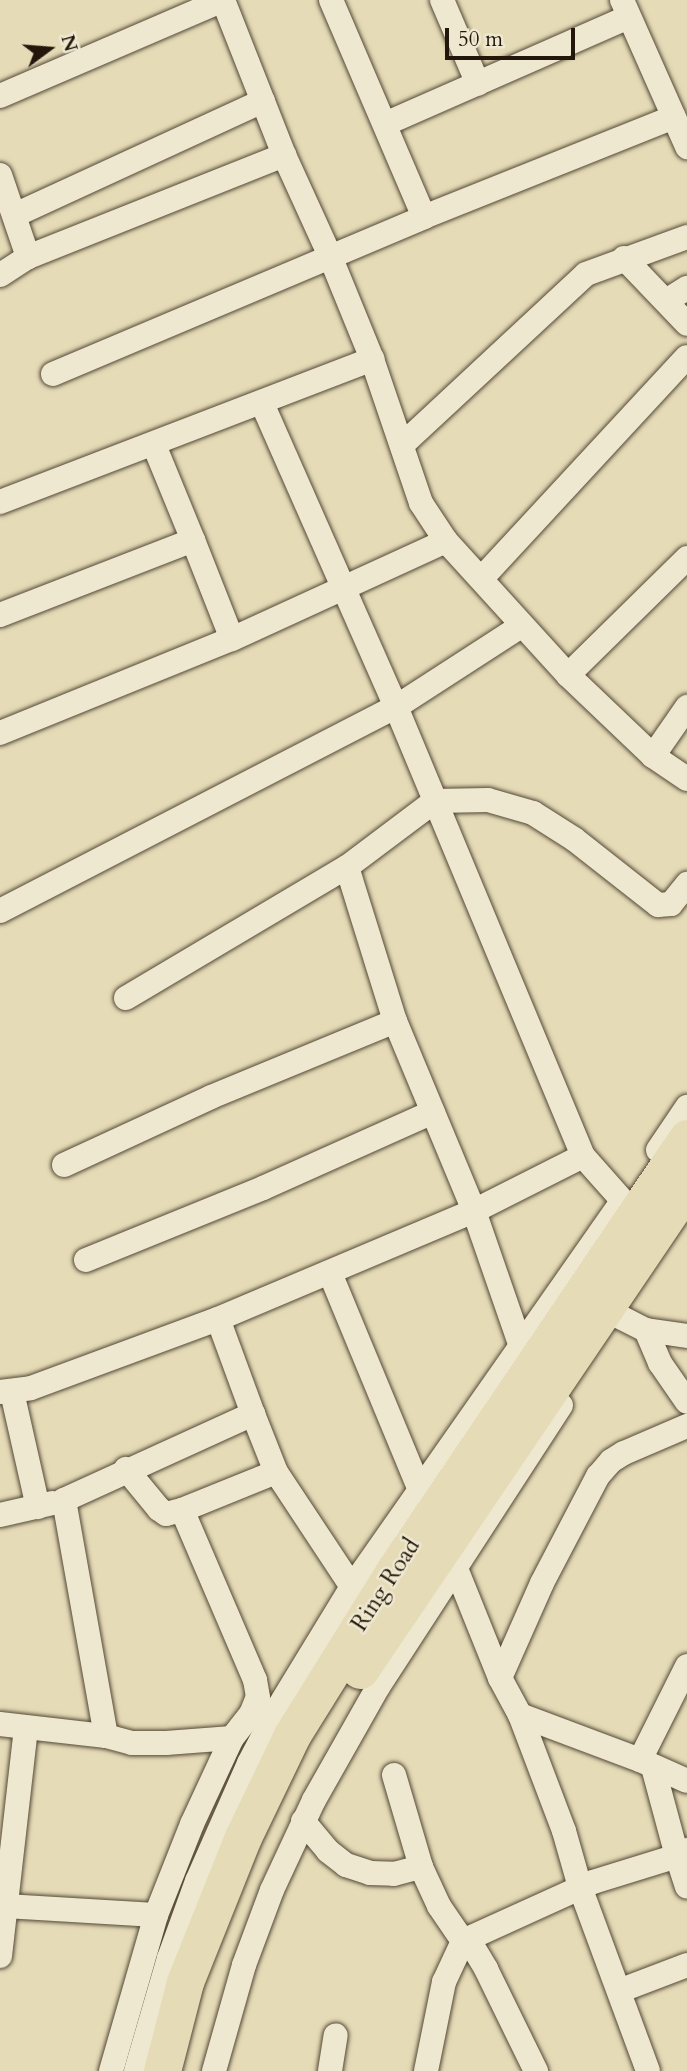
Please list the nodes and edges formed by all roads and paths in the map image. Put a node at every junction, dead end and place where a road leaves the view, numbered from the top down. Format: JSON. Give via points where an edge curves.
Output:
{"nodes":[{"id":1,"x":223,"y":0,"type":"edge"},
{"id":2,"x":331,"y":0,"type":"edge"},
{"id":3,"x":442,"y":0,"type":"edge"},
{"id":4,"x":626,"y":8,"type":"edge"},
{"id":5,"x":478,"y":84,"type":"junction"},
{"id":6,"x":0,"y":96,"type":"edge"},
{"id":7,"x":262,"y":101,"type":"junction"},
{"id":8,"x":674,"y":117,"type":"junction"},
{"id":9,"x":385,"y":124,"type":"junction"},
{"id":10,"x":687,"y":147,"type":"edge"},
{"id":11,"x":284,"y":155,"type":"junction"},
{"id":12,"x":0,"y":175,"type":"edge"},
{"id":13,"x":15,"y":215,"type":"junction"},
{"id":14,"x":424,"y":217,"type":"junction"},
{"id":15,"x":687,"y":237,"type":"edge"},
{"id":16,"x":330,"y":256,"type":"junction"},
{"id":17,"x":28,"y":257,"type":"junction"},
{"id":18,"x":624,"y":258,"type":"junction"},
{"id":19,"x":0,"y":275,"type":"edge"},
{"id":20,"x":687,"y":288,"type":"edge"},
{"id":21,"x":666,"y":301,"type":"junction"},
{"id":22,"x":687,"y":324,"type":"edge"},
{"id":23,"x":687,"y":357,"type":"edge"},
{"id":24,"x":372,"y":359,"type":"junction"},
{"id":25,"x":53,"y":374,"type":"dead end"},
{"id":26,"x":262,"y":403,"type":"junction"},
{"id":27,"x":154,"y":445,"type":"junction"},
{"id":28,"x":402,"y":445,"type":"junction"},
{"id":29,"x":0,"y":502,"type":"edge"},
{"id":30,"x":193,"y":540,"type":"junction"},
{"id":31,"x":446,"y":541,"type":"junction"},
{"id":32,"x":687,"y":558,"type":"edge"},
{"id":33,"x":482,"y":578,"type":"junction"},
{"id":34,"x":342,"y":589,"type":"junction"},
{"id":35,"x":0,"y":615,"type":"edge"},
{"id":36,"x":521,"y":626,"type":"junction"},
{"id":37,"x":232,"y":639,"type":"junction"},
{"id":38,"x":568,"y":675,"type":"junction"},
{"id":39,"x":687,"y":707,"type":"edge"},
{"id":40,"x":396,"y":708,"type":"junction"},
{"id":41,"x":0,"y":733,"type":"edge"},
{"id":42,"x":653,"y":756,"type":"junction"},
{"id":43,"x":687,"y":779,"type":"edge"},
{"id":44,"x":435,"y":801,"type":"junction"},
{"id":45,"x":347,"y":867,"type":"junction"},
{"id":46,"x":687,"y":884,"type":"edge"},
{"id":47,"x":0,"y":911,"type":"edge"},
{"id":48,"x":126,"y":998,"type":"dead end"},
{"id":49,"x":396,"y":1021,"type":"junction"},
{"id":50,"x":687,"y":1107,"type":"edge"},
{"id":51,"x":433,"y":1112,"type":"junction"},
{"id":52,"x":687,"y":1138,"type":"edge"},
{"id":53,"x":583,"y":1156,"type":"junction"},
{"id":54,"x":64,"y":1166,"type":"dead end"},
{"id":55,"x":687,"y":1187,"type":"edge"},
{"id":56,"x":623,"y":1201,"type":"junction"},
{"id":57,"x":474,"y":1211,"type":"junction"},
{"id":58,"x":687,"y":1217,"type":"edge"},
{"id":59,"x":86,"y":1260,"type":"dead end"},
{"id":60,"x":330,"y":1273,"type":"junction"},
{"id":61,"x":620,"y":1317,"type":"junction"},
{"id":62,"x":218,"y":1319,"type":"junction"},
{"id":63,"x":646,"y":1330,"type":"junction"},
{"id":64,"x":687,"y":1336,"type":"edge"},
{"id":65,"x":521,"y":1347,"type":"junction"},
{"id":66,"x":6,"y":1392,"type":"edge"},
{"id":67,"x":687,"y":1402,"type":"edge"},
{"id":68,"x":253,"y":1414,"type":"junction"},
{"id":69,"x":687,"y":1426,"type":"edge"},
{"id":70,"x":127,"y":1469,"type":"junction"},
{"id":71,"x":276,"y":1472,"type":"junction"},
{"id":72,"x":420,"y":1490,"type":"junction"},
{"id":73,"x":64,"y":1500,"type":"junction"},
{"id":74,"x":38,"y":1507,"type":"junction"},
{"id":75,"x":182,"y":1510,"type":"junction"},
{"id":76,"x":0,"y":1515,"type":"edge"},
{"id":77,"x":455,"y":1566,"type":"junction"},
{"id":78,"x":352,"y":1587,"type":"junction"},
{"id":79,"x":687,"y":1666,"type":"edge"},
{"id":80,"x":500,"y":1678,"type":"junction"},
{"id":81,"x":520,"y":1715,"type":"junction"},
{"id":82,"x":0,"y":1724,"type":"edge"},
{"id":83,"x":26,"y":1727,"type":"junction"},
{"id":84,"x":106,"y":1735,"type":"junction"},
{"id":85,"x":232,"y":1738,"type":"junction"},
{"id":86,"x":647,"y":1764,"type":"junction"},
{"id":87,"x":394,"y":1775,"type":"dead end"},
{"id":88,"x":687,"y":1782,"type":"edge"},
{"id":89,"x":303,"y":1821,"type":"junction"},
{"id":90,"x":682,"y":1853,"type":"edge"},
{"id":91,"x":421,"y":1867,"type":"junction"},
{"id":92,"x":687,"y":1886,"type":"edge"},
{"id":93,"x":580,"y":1887,"type":"junction"},
{"id":94,"x":3,"y":1914,"type":"edge"},
{"id":95,"x":156,"y":1915,"type":"junction"},
{"id":96,"x":463,"y":1941,"type":"junction"},
{"id":97,"x":0,"y":1956,"type":"edge"},
{"id":98,"x":687,"y":1965,"type":"edge"},
{"id":99,"x":619,"y":1991,"type":"junction"},
{"id":100,"x":336,"y":2035,"type":"dead end"},
{"id":101,"x":111,"y":2071,"type":"edge"},
{"id":102,"x":136,"y":2071,"type":"edge"},
{"id":103,"x":162,"y":2071,"type":"edge"},
{"id":104,"x":188,"y":2071,"type":"edge"},
{"id":105,"x":214,"y":2071,"type":"edge"},
{"id":106,"x":330,"y":2071,"type":"edge"},
{"id":107,"x":426,"y":2071,"type":"edge"},
{"id":108,"x":536,"y":2071,"type":"edge"},
{"id":109,"x":648,"y":2071,"type":"edge"}],
"edges":[{"from":1,"to":6,"type":"street"},
{"from":1,"to":7,"type":"street"},
{"from":2,"to":9,"type":"street"},
{"from":3,"to":5,"type":"street"},
{"from":4,"to":5,"type":"street"},
{"from":4,"to":8,"type":"street"},
{"from":5,"to":9,"type":"street"},
{"from":7,"to":11,"type":"street"},
{"from":7,"to":13,"type":"street"},
{"from":8,"to":10,"type":"street"},
{"from":8,"to":14,"type":"street"},
{"from":9,"to":14,"type":"street"},
{"from":11,"to":16,"type":"street"},
{"from":11,"to":17,"type":"street"},
{"from":12,"to":13,"type":"street"},
{"from":13,"to":17,"type":"street"},
{"from":14,"to":16,"type":"street"},
{"from":15,"to":18,"type":"street"},
{"from":16,"to":24,"type":"street"},
{"from":16,"to":25,"type":"street"},
{"from":17,"to":19,"type":"street"},
{"from":18,"to":21,"type":"street"},
{"from":18,"to":28,"type":"street","via":[[586,274]]},
{"from":20,"to":21,"type":"street"},
{"from":21,"to":22,"type":"street"},
{"from":23,"to":33,"type":"street"},
{"from":24,"to":26,"type":"street"},
{"from":24,"to":28,"type":"street"},
{"from":26,"to":27,"type":"street"},
{"from":26,"to":34,"type":"street"},
{"from":27,"to":29,"type":"street"},
{"from":27,"to":30,"type":"street"},
{"from":28,"to":31,"type":"street","via":[[414,489]]},
{"from":30,"to":35,"type":"street"},
{"from":30,"to":37,"type":"street"},
{"from":31,"to":33,"type":"street"},
{"from":31,"to":34,"type":"street"},
{"from":32,"to":38,"type":"street"},
{"from":33,"to":36,"type":"street"},
{"from":34,"to":37,"type":"street"},
{"from":34,"to":40,"type":"street"},
{"from":36,"to":38,"type":"street"},
{"from":36,"to":40,"type":"street"},
{"from":37,"to":41,"type":"street"},
{"from":38,"to":42,"type":"street"},
{"from":39,"to":42,"type":"street"},
{"from":40,"to":44,"type":"street"},
{"from":40,"to":47,"type":"street"},
{"from":42,"to":43,"type":"street"},
{"from":44,"to":45,"type":"street"},
{"from":44,"to":46,"type":"street","via":[[488,800],[533,813],[658,905],[671,904]]},
{"from":44,"to":53,"type":"street"},
{"from":45,"to":48,"type":"street"},
{"from":45,"to":49,"type":"street"},
{"from":49,"to":51,"type":"street"},
{"from":49,"to":54,"type":"street","via":[[211,1097]]},
{"from":50,"to":56,"type":"street"},
{"from":51,"to":57,"type":"street"},
{"from":51,"to":59,"type":"street"},
{"from":52,"to":103,"type":"highway","name":"Ring Road","via":[[394,1571],[292,1735],[243,1837],[185,1982]]},
{"from":53,"to":56,"type":"street"},
{"from":53,"to":57,"type":"street"},
{"from":55,"to":104,"type":"highway","name":"Ring Road","via":[[337,1703],[267,1836],[208,1993]]},
{"from":56,"to":65,"type":"street"},
{"from":57,"to":60,"type":"street"},
{"from":57,"to":65,"type":"street"},
{"from":58,"to":61,"type":"street"},
{"from":60,"to":62,"type":"street"},
{"from":60,"to":72,"type":"street"},
{"from":61,"to":63,"type":"street"},
{"from":61,"to":77,"type":"street"},
{"from":62,"to":66,"type":"street","via":[[31,1388]]},
{"from":62,"to":68,"type":"street"},
{"from":63,"to":64,"type":"street"},
{"from":63,"to":67,"type":"street","via":[[660,1363]]},
{"from":65,"to":72,"type":"street"},
{"from":66,"to":74,"type":"street"},
{"from":68,"to":70,"type":"street"},
{"from":68,"to":71,"type":"street"},
{"from":69,"to":80,"type":"street","via":[[624,1453],[598,1476],[542,1583]]},
{"from":70,"to":73,"type":"street"},
{"from":70,"to":75,"type":"street","via":[[159,1509],[166,1514]]},
{"from":71,"to":75,"type":"street"},
{"from":71,"to":78,"type":"street"},
{"from":72,"to":78,"type":"street"},
{"from":73,"to":74,"type":"street"},
{"from":73,"to":84,"type":"street"},
{"from":74,"to":76,"type":"street"},
{"from":75,"to":85,"type":"street","via":[[255,1680],[258,1697]]},
{"from":77,"to":80,"type":"street"},
{"from":77,"to":89,"type":"street","via":[[378,1687]]},
{"from":78,"to":102,"type":"street","via":[[278,1707],[220,1824],[169,1958]]},
{"from":79,"to":86,"type":"street"},
{"from":80,"to":81,"type":"street"},
{"from":81,"to":86,"type":"street"},
{"from":81,"to":93,"type":"street"},
{"from":82,"to":83,"type":"street"},
{"from":83,"to":84,"type":"street"},
{"from":83,"to":94,"type":"street"},
{"from":84,"to":85,"type":"street","via":[[132,1743]]},
{"from":85,"to":95,"type":"street"},
{"from":86,"to":88,"type":"street"},
{"from":86,"to":90,"type":"street"},
{"from":87,"to":91,"type":"street"},
{"from":89,"to":91,"type":"street","via":[[328,1852],[346,1865],[394,1874]]},
{"from":89,"to":105,"type":"street","via":[[244,1965]]},
{"from":90,"to":92,"type":"street"},
{"from":90,"to":93,"type":"street"},
{"from":91,"to":96,"type":"street","via":[[439,1906]]},
{"from":93,"to":96,"type":"street"},
{"from":93,"to":99,"type":"street"},
{"from":94,"to":95,"type":"street"},
{"from":94,"to":97,"type":"street"},
{"from":95,"to":101,"type":"street"},
{"from":96,"to":107,"type":"street","via":[[444,1982]]},
{"from":96,"to":108,"type":"street","via":[[473,1947],[486,1969]]},
{"from":98,"to":99,"type":"street"},
{"from":99,"to":109,"type":"street"},
{"from":100,"to":106,"type":"street"}]}
